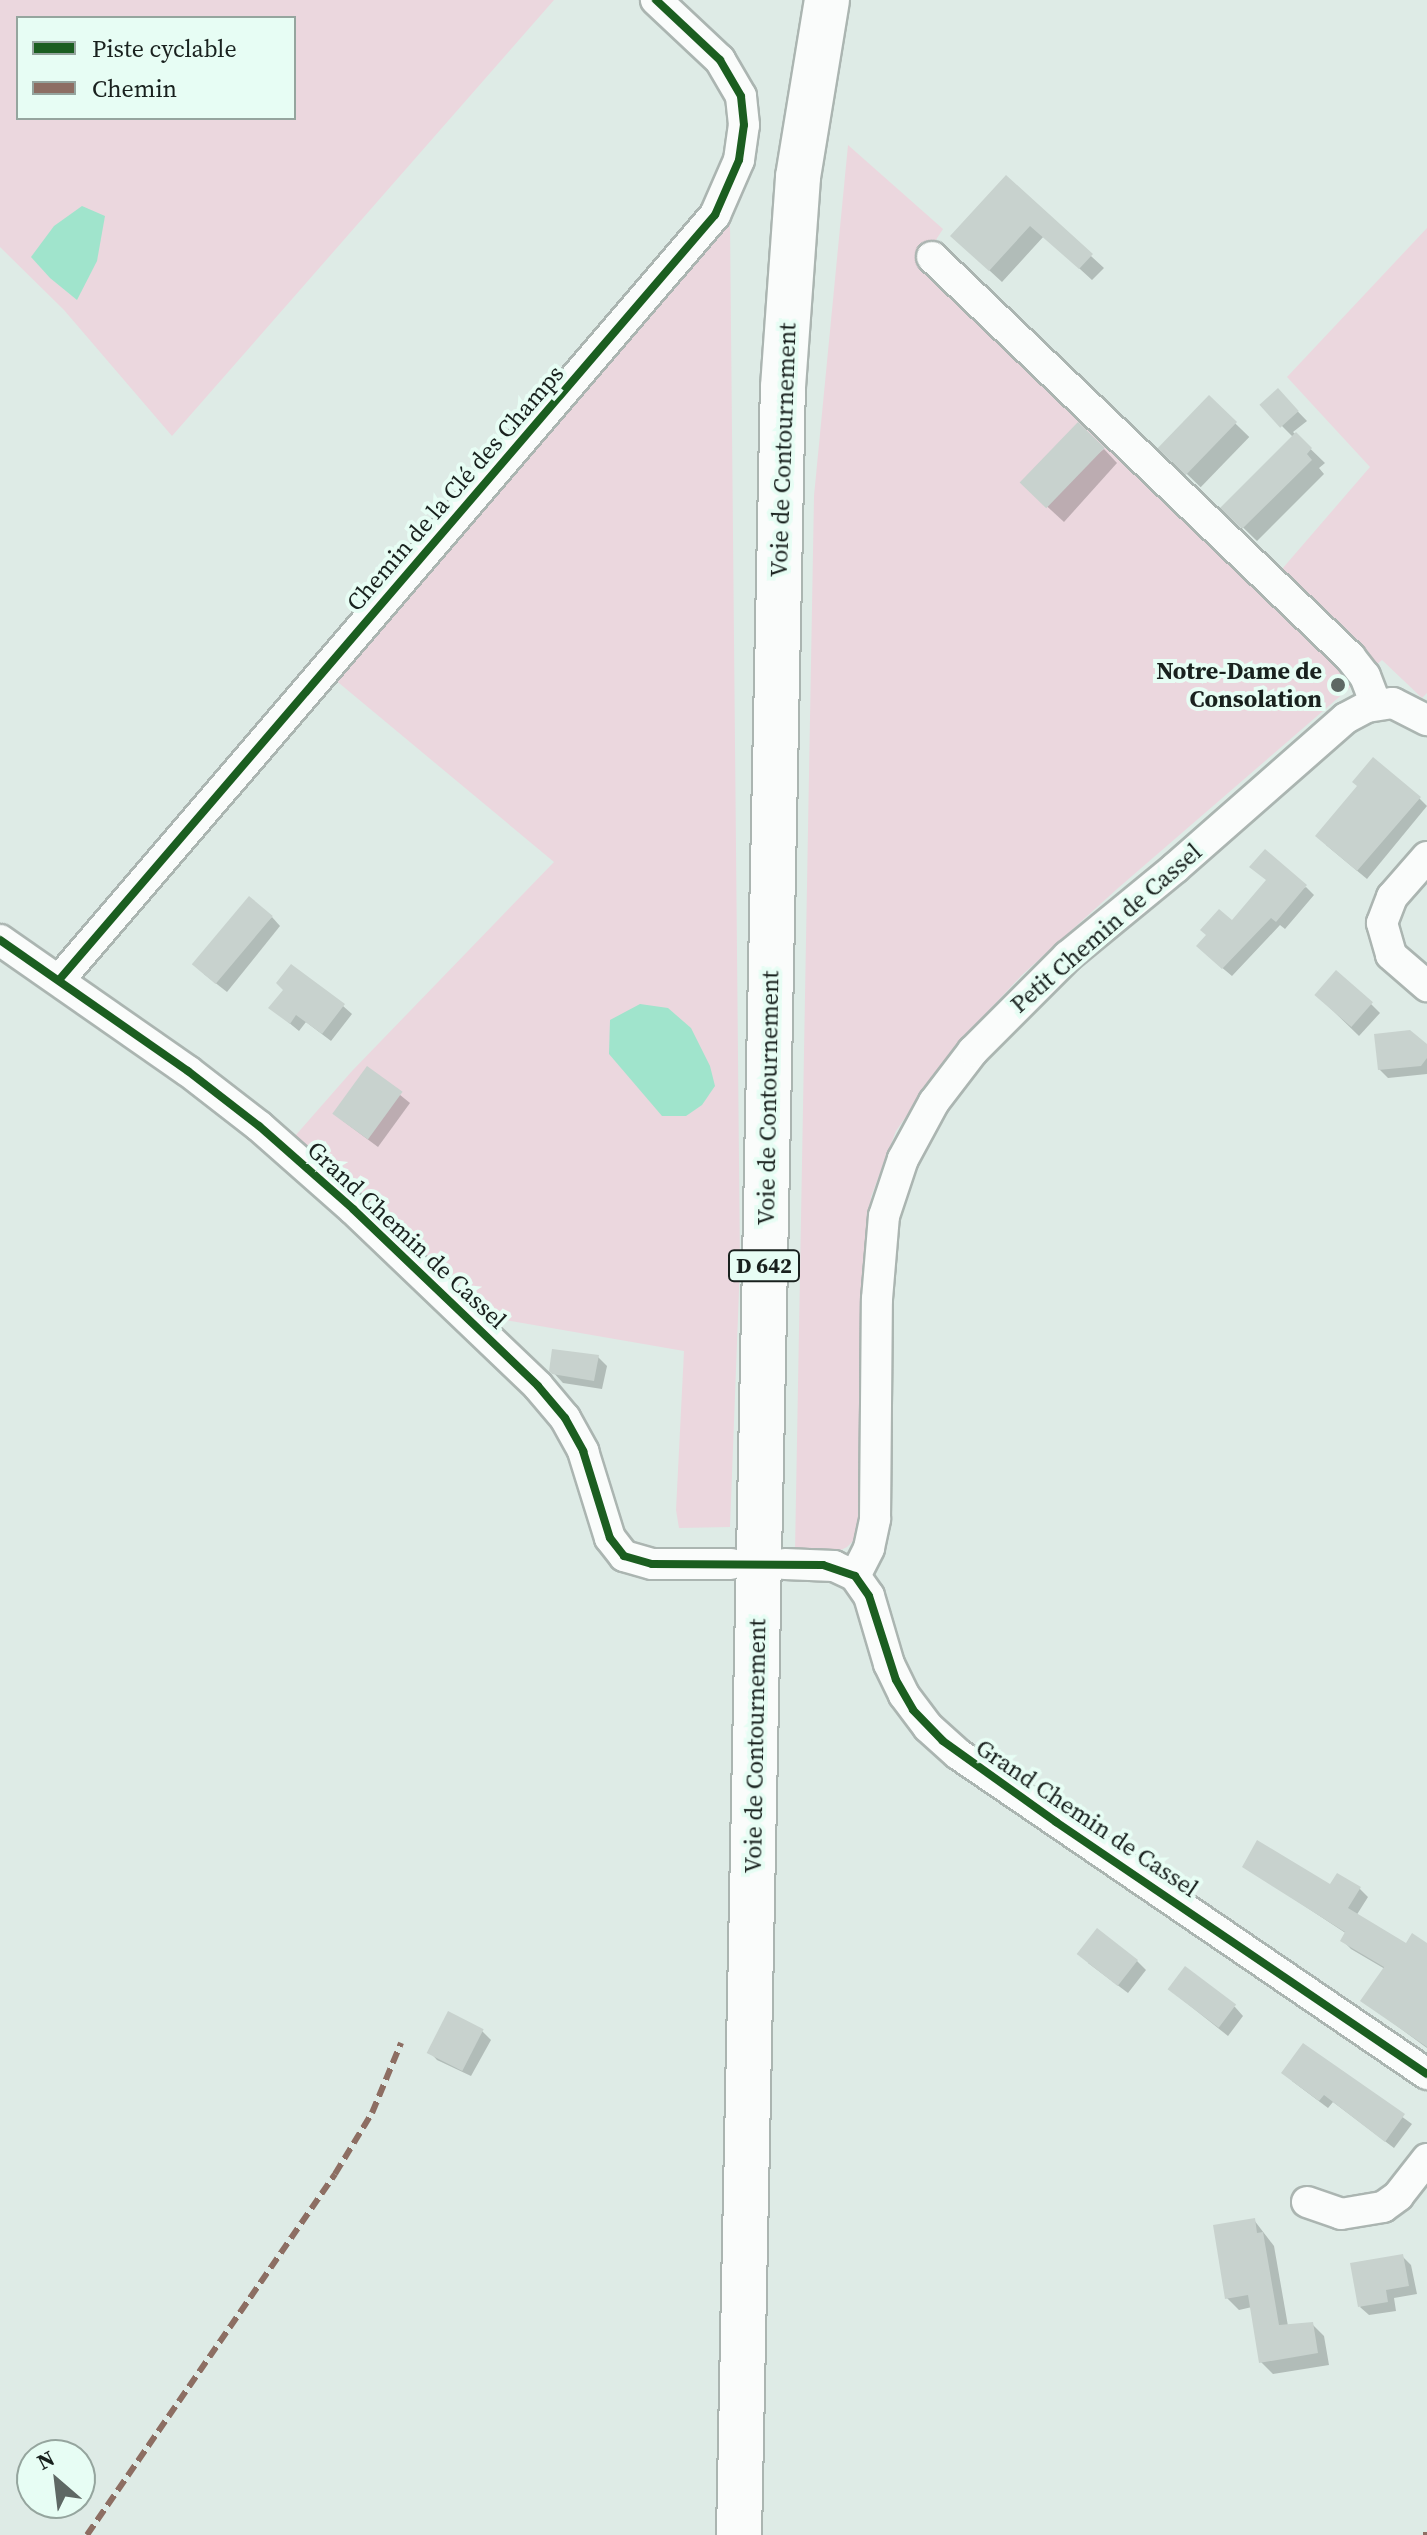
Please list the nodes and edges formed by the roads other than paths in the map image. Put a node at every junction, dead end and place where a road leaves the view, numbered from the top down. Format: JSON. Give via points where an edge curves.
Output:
{"nodes":[{"id":1,"x":656,"y":0,"type":"edge"},
{"id":2,"x":827,"y":0,"type":"edge"},
{"id":3,"x":932,"y":257,"type":"dead end"},
{"id":4,"x":1376,"y":705,"type":"junction"},
{"id":5,"x":1427,"y":720,"type":"edge"},
{"id":6,"x":1427,"y":857,"type":"edge"},
{"id":7,"x":0,"y":940,"type":"edge"},
{"id":8,"x":59,"y":980,"type":"junction"},
{"id":9,"x":1427,"y":986,"type":"edge"},
{"id":10,"x":731,"y":1564,"type":"dead end"},
{"id":11,"x":785,"y":1564,"type":"dead end"},
{"id":12,"x":855,"y":1576,"type":"junction"},
{"id":13,"x":1427,"y":2074,"type":"edge"},
{"id":14,"x":1427,"y":2159,"type":"edge"},
{"id":15,"x":1307,"y":2202,"type":"dead end"},
{"id":16,"x":739,"y":2535,"type":"edge"}],
"edges":[{"from":1,"to":8,"type":"street","name":"Chemin de la Clé des Champs","via":[[720,60],[741,96],[739,160],[715,215]]},
{"from":2,"to":16,"type":"highway","name":"Voie de Contournement","number":"D 642","via":[[798,177],[783,387]]},
{"from":3,"to":4,"type":"street","via":[[1350,657],[1370,685]]},
{"from":4,"to":5,"type":"street","via":[[1400,704]]},
{"from":4,"to":12,"type":"street","name":"Petit Chemin de Cassel","via":[[1346,718],[1068,956],[973,1051],[921,1121],[896,1180],[881,1236],[875,1519],[865,1560]]},
{"from":6,"to":9,"type":"street","via":[[1392,897],[1382,923],[1391,955]]},
{"from":7,"to":8,"type":"street","name":"Grand Chemin de Cassel"},
{"from":8,"to":10,"type":"street","name":"Grand Chemin de Cassel","via":[[259,1126],[538,1386],[583,1451],[610,1538],[624,1556],[652,1564]]},
{"from":11,"to":12,"type":"street","via":[[834,1566]]},
{"from":12,"to":13,"type":"street","name":"Grand Chemin de Cassel","via":[[869,1596],[896,1680],[913,1710],[943,1741]]},
{"from":14,"to":15,"type":"street","via":[[1383,2207],[1341,2214]]}]}
